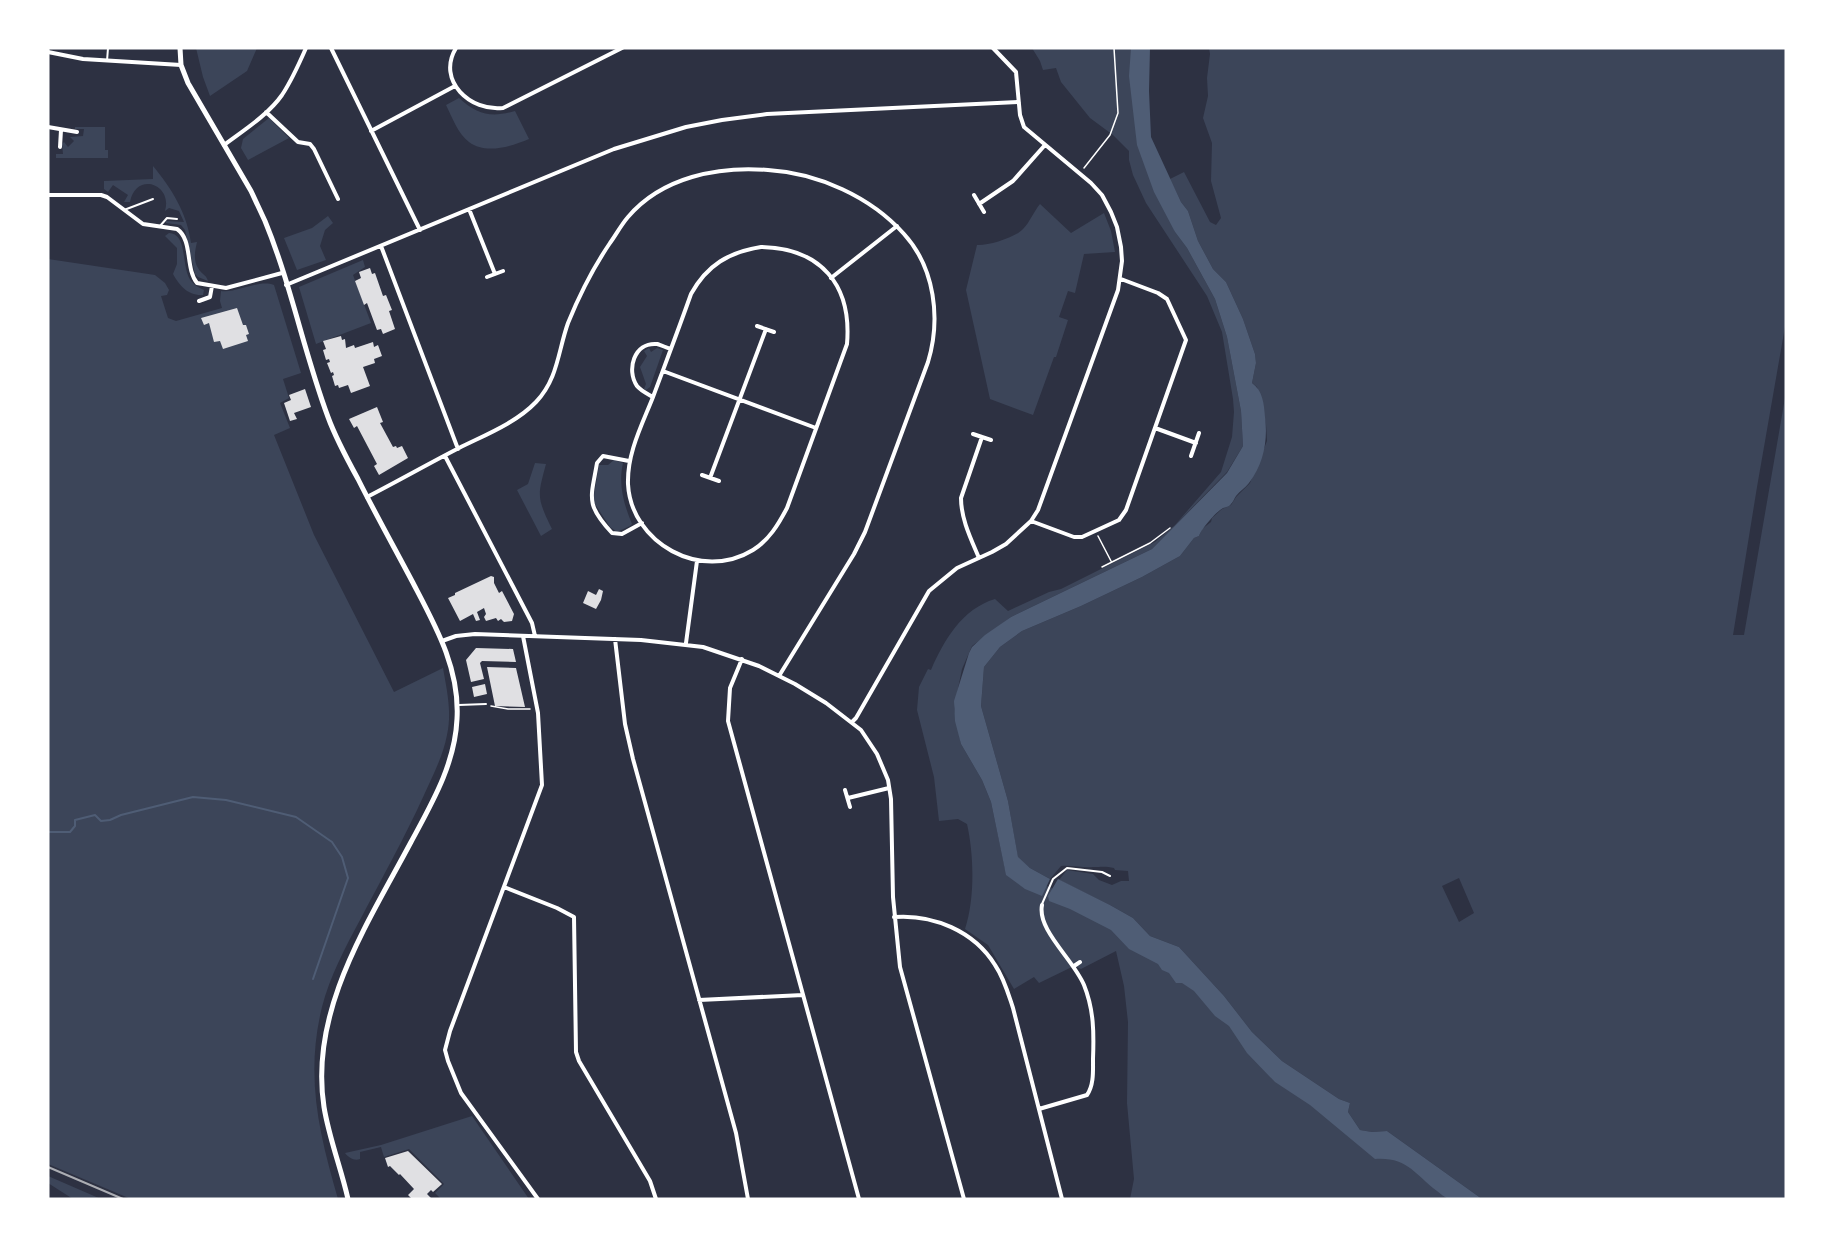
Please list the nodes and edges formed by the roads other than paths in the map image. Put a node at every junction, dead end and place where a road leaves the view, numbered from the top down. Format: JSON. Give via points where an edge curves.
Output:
{"nodes":[{"id":1,"x":108,"y":48,"type":"edge"},
{"id":2,"x":180,"y":48,"type":"edge"},
{"id":3,"x":306,"y":48,"type":"edge"},
{"id":4,"x":331,"y":48,"type":"edge"},
{"id":5,"x":456,"y":48,"type":"edge"},
{"id":6,"x":622,"y":48,"type":"edge"},
{"id":7,"x":993,"y":48,"type":"edge"},
{"id":8,"x":48,"y":52,"type":"edge"},
{"id":9,"x":107,"y":61,"type":"junction"},
{"id":10,"x":181,"y":65,"type":"junction"},
{"id":11,"x":456,"y":86,"type":"junction"},
{"id":12,"x":1018,"y":102,"type":"junction"},
{"id":13,"x":266,"y":112,"type":"junction"},
{"id":14,"x":48,"y":127,"type":"edge"},
{"id":15,"x":61,"y":130,"type":"junction"},
{"id":16,"x":371,"y":131,"type":"junction"},
{"id":17,"x":77,"y":132,"type":"dead end"},
{"id":18,"x":224,"y":145,"type":"junction"},
{"id":19,"x":1045,"y":145,"type":"junction"},
{"id":20,"x":60,"y":147,"type":"dead end"},
{"id":21,"x":48,"y":195,"type":"edge"},
{"id":22,"x":974,"y":195,"type":"dead end"},
{"id":23,"x":153,"y":199,"type":"dead end"},
{"id":24,"x":338,"y":199,"type":"dead end"},
{"id":25,"x":979,"y":204,"type":"junction"},
{"id":26,"x":469,"y":209,"type":"junction"},
{"id":27,"x":124,"y":210,"type":"junction"},
{"id":28,"x":984,"y":212,"type":"dead end"},
{"id":29,"x":177,"y":219,"type":"dead end"},
{"id":30,"x":160,"y":226,"type":"junction"},
{"id":31,"x":897,"y":226,"type":"junction"},
{"id":32,"x":420,"y":230,"type":"junction"},
{"id":33,"x":381,"y":246,"type":"junction"},
{"id":34,"x":503,"y":272,"type":"dead end"},
{"id":35,"x":282,"y":273,"type":"junction"},
{"id":36,"x":495,"y":274,"type":"junction"},
{"id":37,"x":487,"y":277,"type":"dead end"},
{"id":38,"x":831,"y":278,"type":"junction"},
{"id":39,"x":1121,"y":279,"type":"junction"},
{"id":40,"x":286,"y":285,"type":"junction"},
{"id":41,"x":212,"y":286,"type":"junction"},
{"id":42,"x":199,"y":301,"type":"dead end"},
{"id":43,"x":757,"y":326,"type":"dead end"},
{"id":44,"x":766,"y":329,"type":"junction"},
{"id":45,"x":774,"y":332,"type":"dead end"},
{"id":46,"x":671,"y":349,"type":"junction"},
{"id":47,"x":663,"y":371,"type":"junction"},
{"id":48,"x":653,"y":397,"type":"junction"},
{"id":49,"x":739,"y":400,"type":"junction"},
{"id":50,"x":816,"y":428,"type":"junction"},
{"id":51,"x":1155,"y":428,"type":"junction"},
{"id":52,"x":1199,"y":433,"type":"dead end"},
{"id":53,"x":973,"y":434,"type":"dead end"},
{"id":54,"x":982,"y":437,"type":"junction"},
{"id":55,"x":991,"y":440,"type":"dead end"},
{"id":56,"x":1196,"y":443,"type":"junction"},
{"id":57,"x":458,"y":449,"type":"junction"},
{"id":58,"x":445,"y":456,"type":"junction"},
{"id":59,"x":1191,"y":456,"type":"dead end"},
{"id":60,"x":629,"y":461,"type":"junction"},
{"id":61,"x":702,"y":475,"type":"dead end"},
{"id":62,"x":710,"y":478,"type":"junction"},
{"id":63,"x":719,"y":481,"type":"dead end"},
{"id":64,"x":367,"y":497,"type":"junction"},
{"id":65,"x":1031,"y":520,"type":"junction"},
{"id":66,"x":642,"y":523,"type":"junction"},
{"id":67,"x":979,"y":558,"type":"junction"},
{"id":68,"x":697,"y":561,"type":"junction"},
{"id":69,"x":522,"y":636,"type":"junction"},
{"id":70,"x":536,"y":636,"type":"junction"},
{"id":71,"x":615,"y":639,"type":"junction"},
{"id":72,"x":442,"y":641,"type":"junction"},
{"id":73,"x":686,"y":643,"type":"junction"},
{"id":74,"x":742,"y":659,"type":"junction"},
{"id":75,"x":779,"y":676,"type":"junction"},
{"id":76,"x":486,"y":704,"type":"road end"},
{"id":77,"x":457,"y":705,"type":"junction"},
{"id":78,"x":852,"y":722,"type":"junction"},
{"id":79,"x":890,"y":788,"type":"junction"},
{"id":80,"x":845,"y":790,"type":"dead end"},
{"id":81,"x":848,"y":798,"type":"junction"},
{"id":82,"x":850,"y":807,"type":"dead end"},
{"id":83,"x":1110,"y":876,"type":"dead end"},
{"id":84,"x":504,"y":887,"type":"junction"},
{"id":85,"x":1042,"y":905,"type":"joint"},
{"id":86,"x":894,"y":916,"type":"junction"},
{"id":87,"x":1080,"y":962,"type":"dead end"},
{"id":88,"x":1074,"y":966,"type":"junction"},
{"id":89,"x":803,"y":995,"type":"junction"},
{"id":90,"x":699,"y":1000,"type":"junction"},
{"id":91,"x":1039,"y":1109,"type":"junction"},
{"id":92,"x":348,"y":1199,"type":"edge"},
{"id":93,"x":538,"y":1199,"type":"edge"},
{"id":94,"x":656,"y":1199,"type":"edge"},
{"id":95,"x":748,"y":1199,"type":"edge"},
{"id":96,"x":859,"y":1199,"type":"edge"},
{"id":97,"x":964,"y":1199,"type":"edge"},
{"id":98,"x":1062,"y":1199,"type":"edge"}],
"edges":[{"from":1,"to":9,"type":"lane"},
{"from":2,"to":10,"type":"main road"},
{"from":3,"to":13,"type":"street","via":[[294,76]]},
{"from":4,"to":16,"type":"street"},
{"from":5,"to":11,"type":"street","via":[[450,68]]},
{"from":6,"to":11,"type":"street","via":[[504,108],[486,109],[463,96]]},
{"from":7,"to":12,"type":"street","via":[[1016,72]]},
{"from":8,"to":9,"type":"street"},
{"from":9,"to":10,"type":"street"},
{"from":10,"to":18,"type":"main road"},
{"from":11,"to":16,"type":"street"},
{"from":12,"to":19,"type":"street","via":[[1024,127]]},
{"from":12,"to":26,"type":"street","via":[[767,114],[722,120],[654,135]]},
{"from":13,"to":18,"type":"street"},
{"from":13,"to":24,"type":"street","via":[[298,142],[310,144]]},
{"from":14,"to":15,"type":"street"},
{"from":15,"to":17,"type":"street"},
{"from":15,"to":20,"type":"street"},
{"from":16,"to":32,"type":"street"},
{"from":18,"to":35,"type":"main road","via":[[260,209]]},
{"from":19,"to":25,"type":"street","via":[[1013,181]]},
{"from":19,"to":39,"type":"street","via":[[1102,195],[1117,227]]},
{"from":21,"to":27,"type":"street","via":[[101,195]]},
{"from":22,"to":25,"type":"street"},
{"from":23,"to":27,"type":"lane"},
{"from":25,"to":28,"type":"street"},
{"from":26,"to":32,"type":"street"},
{"from":26,"to":36,"type":"street"},
{"from":27,"to":30,"type":"street","via":[[143,224]]},
{"from":29,"to":30,"type":"lane","via":[[167,218]]},
{"from":30,"to":41,"type":"street","via":[[181,232],[194,279]]},
{"from":31,"to":38,"type":"street"},
{"from":31,"to":57,"type":"street","via":[[839,188],[784,171],[731,169],[669,186],[629,216],[601,257],[569,321],[552,379],[537,401],[515,418]]},
{"from":31,"to":75,"type":"street","via":[[918,252],[930,286],[935,317],[931,351],[858,548]]},
{"from":32,"to":33,"type":"street"},
{"from":33,"to":40,"type":"street"},
{"from":33,"to":57,"type":"street"},
{"from":34,"to":36,"type":"street"},
{"from":35,"to":40,"type":"main road"},
{"from":35,"to":41,"type":"street","via":[[226,288]]},
{"from":36,"to":37,"type":"street"},
{"from":38,"to":46,"type":"street","via":[[814,262],[789,249],[761,247],[738,251],[717,262],[696,284]]},
{"from":38,"to":50,"type":"street","via":[[847,312],[847,344]]},
{"from":39,"to":51,"type":"street","via":[[1167,299],[1186,340]]},
{"from":39,"to":65,"type":"street","via":[[1042,500]]},
{"from":40,"to":64,"type":"main road","via":[[328,417]]},
{"from":41,"to":42,"type":"street","via":[[210,297]]},
{"from":43,"to":44,"type":"street"},
{"from":44,"to":45,"type":"street"},
{"from":44,"to":49,"type":"street"},
{"from":46,"to":47,"type":"street"},
{"from":46,"to":48,"type":"street","via":[[650,345],[633,359],[635,382]]},
{"from":47,"to":48,"type":"street"},
{"from":47,"to":49,"type":"street"},
{"from":48,"to":60,"type":"street"},
{"from":49,"to":50,"type":"street"},
{"from":49,"to":62,"type":"street"},
{"from":50,"to":68,"type":"street","via":[[787,508],[774,531],[760,545],[739,556]]},
{"from":51,"to":56,"type":"street"},
{"from":51,"to":65,"type":"street","via":[[1119,520],[1082,537]]},
{"from":52,"to":56,"type":"street"},
{"from":53,"to":54,"type":"street"},
{"from":54,"to":55,"type":"street"},
{"from":54,"to":67,"type":"street","via":[[961,498],[965,522]]},
{"from":56,"to":59,"type":"street"},
{"from":57,"to":58,"type":"street"},
{"from":58,"to":64,"type":"street"},
{"from":58,"to":70,"type":"street"},
{"from":60,"to":66,"type":"street","via":[[629,494]]},
{"from":60,"to":66,"type":"street","via":[[603,456],[599,459],[590,498],[615,534]]},
{"from":61,"to":62,"type":"street"},
{"from":62,"to":63,"type":"street"},
{"from":64,"to":72,"type":"main road"},
{"from":65,"to":67,"type":"street","via":[[1006,544]]},
{"from":66,"to":68,"type":"street","via":[[656,541]]},
{"from":67,"to":78,"type":"street","via":[[957,568],[929,591]]},
{"from":68,"to":73,"type":"street"},
{"from":69,"to":70,"type":"street"},
{"from":69,"to":72,"type":"street","via":[[464,634]]},
{"from":69,"to":84,"type":"street","via":[[537,708],[542,785]]},
{"from":70,"to":71,"type":"street"},
{"from":71,"to":73,"type":"street"},
{"from":71,"to":90,"type":"street","via":[[633,759]]},
{"from":72,"to":77,"type":"main road","via":[[454,677]]},
{"from":73,"to":74,"type":"street"},
{"from":74,"to":75,"type":"street"},
{"from":74,"to":89,"type":"street","via":[[730,687],[728,721]]},
{"from":75,"to":78,"type":"street"},
{"from":76,"to":77,"type":"lane"},
{"from":77,"to":92,"type":"main road","via":[[452,754],[444,776],[356,946],[332,1008],[322,1091]]},
{"from":78,"to":79,"type":"street","via":[[877,754]]},
{"from":79,"to":81,"type":"street"},
{"from":79,"to":86,"type":"street"},
{"from":80,"to":81,"type":"street"},
{"from":81,"to":82,"type":"street"},
{"from":83,"to":85,"type":"lane","via":[[1071,867],[1062,870],[1053,879]]},
{"from":84,"to":93,"type":"street","via":[[445,1050],[461,1093]]},
{"from":84,"to":94,"type":"street","via":[[570,913],[574,919],[576,1052],[650,1181]]},
{"from":85,"to":88,"type":"street","via":[[1040,913],[1047,931]]},
{"from":86,"to":91,"type":"street","via":[[926,918],[951,926],[981,948],[994,964],[1013,1008]]},
{"from":86,"to":97,"type":"street","via":[[906,992]]},
{"from":87,"to":88,"type":"street"},
{"from":88,"to":91,"type":"street","via":[[1093,1010],[1090,1090],[1084,1097]]},
{"from":89,"to":90,"type":"street"},
{"from":89,"to":96,"type":"street"},
{"from":90,"to":95,"type":"street","via":[[736,1133]]},
{"from":91,"to":98,"type":"street"}]}
